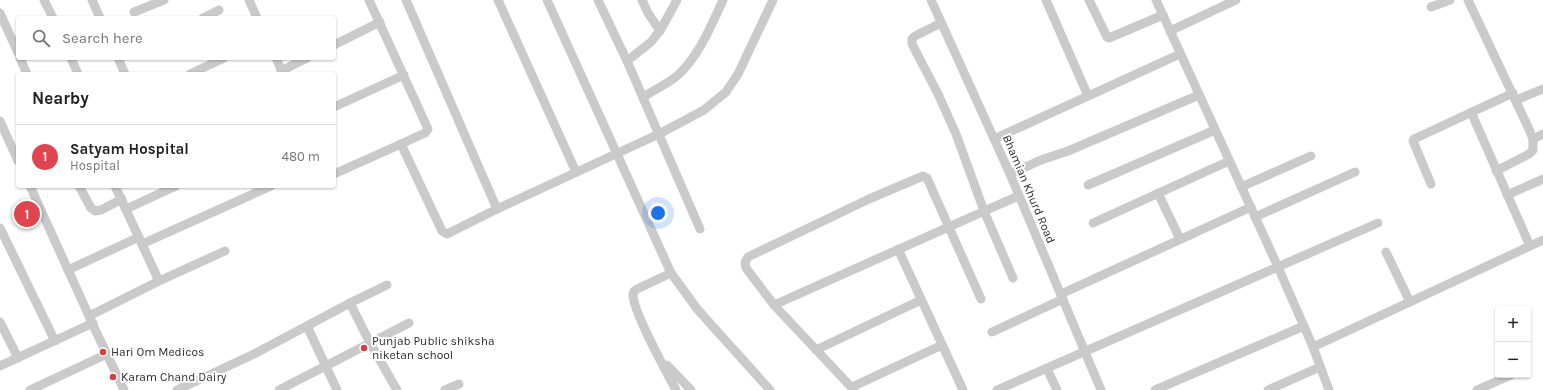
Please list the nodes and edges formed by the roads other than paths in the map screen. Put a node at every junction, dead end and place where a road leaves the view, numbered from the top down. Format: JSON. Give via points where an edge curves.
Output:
{"nodes":[{"id":1,"x":44,"y":0,"type":"edge"},
{"id":2,"x":92,"y":0,"type":"edge"},
{"id":3,"x":164,"y":0,"type":"edge"},
{"id":4,"x":249,"y":0,"type":"edge"},
{"id":5,"x":369,"y":0,"type":"edge"},
{"id":6,"x":406,"y":0,"type":"edge"},
{"id":7,"x":498,"y":0,"type":"edge"},
{"id":8,"x":547,"y":0,"type":"edge"},
{"id":9,"x":598,"y":0,"type":"edge"},
{"id":10,"x":642,"y":0,"type":"edge"},
{"id":11,"x":677,"y":0,"type":"edge"},
{"id":12,"x":723,"y":0,"type":"edge"},
{"id":13,"x":773,"y":0,"type":"edge"},
{"id":14,"x":931,"y":0,"type":"edge"},
{"id":15,"x":1046,"y":0,"type":"edge"},
{"id":16,"x":1156,"y":0,"type":"edge"},
{"id":17,"x":1236,"y":0,"type":"edge"},
{"id":18,"x":1450,"y":0,"type":"edge"},
{"id":19,"x":1468,"y":0,"type":"edge"},
{"id":20,"x":1093,"y":1,"type":"edge"},
{"id":21,"x":1431,"y":7,"type":"dead end"},
{"id":22,"x":219,"y":10,"type":"dead end"},
{"id":23,"x":134,"y":12,"type":"dead end"},
{"id":24,"x":0,"y":13,"type":"edge"},
{"id":25,"x":1163,"y":15,"type":"junction"},
{"id":26,"x":52,"y":16,"type":"edge"},
{"id":27,"x":99,"y":16,"type":"edge"},
{"id":28,"x":206,"y":16,"type":"edge"},
{"id":29,"x":256,"y":16,"type":"edge"},
{"id":30,"x":380,"y":22,"type":"junction"},
{"id":31,"x":941,"y":23,"type":"junction"},
{"id":32,"x":660,"y":31,"type":"junction"},
{"id":33,"x":1170,"y":31,"type":"junction"},
{"id":34,"x":336,"y":44,"type":"edge"},
{"id":35,"x":16,"y":49,"type":"edge"},
{"id":36,"x":1180,"y":54,"type":"junction"},
{"id":37,"x":21,"y":60,"type":"edge"},
{"id":38,"x":72,"y":60,"type":"edge"},
{"id":39,"x":120,"y":60,"type":"edge"},
{"id":40,"x":220,"y":60,"type":"edge"},
{"id":41,"x":277,"y":60,"type":"edge"},
{"id":42,"x":303,"y":60,"type":"edge"},
{"id":43,"x":627,"y":61,"type":"junction"},
{"id":44,"x":26,"y":72,"type":"edge"},
{"id":45,"x":77,"y":72,"type":"edge"},
{"id":46,"x":124,"y":72,"type":"edge"},
{"id":47,"x":194,"y":72,"type":"edge"},
{"id":48,"x":282,"y":72,"type":"edge"},
{"id":49,"x":404,"y":75,"type":"junction"},
{"id":50,"x":1543,"y":89,"type":"edge"},
{"id":51,"x":1199,"y":95,"type":"junction"},
{"id":52,"x":1088,"y":96,"type":"junction"},
{"id":53,"x":643,"y":97,"type":"junction"},
{"id":54,"x":1515,"y":97,"type":"junction"},
{"id":55,"x":336,"y":107,"type":"edge"},
{"id":56,"x":1471,"y":112,"type":"junction"},
{"id":57,"x":1,"y":123,"type":"edge"},
{"id":58,"x":1215,"y":130,"type":"junction"},
{"id":59,"x":659,"y":134,"type":"junction"},
{"id":60,"x":1543,"y":134,"type":"edge"},
{"id":61,"x":994,"y":139,"type":"junction"},
{"id":62,"x":1533,"y":139,"type":"junction"},
{"id":63,"x":401,"y":144,"type":"junction"},
{"id":64,"x":618,"y":154,"type":"junction"},
{"id":65,"x":16,"y":156,"type":"edge"},
{"id":66,"x":1311,"y":156,"type":"dead end"},
{"id":67,"x":1229,"y":161,"type":"junction"},
{"id":68,"x":1496,"y":171,"type":"junction"},
{"id":69,"x":576,"y":172,"type":"junction"},
{"id":70,"x":1355,"y":172,"type":"dead end"},
{"id":71,"x":336,"y":173,"type":"edge"},
{"id":72,"x":1010,"y":174,"type":"junction"},
{"id":73,"x":1543,"y":179,"type":"edge"},
{"id":74,"x":1431,"y":184,"type":"dead end"},
{"id":75,"x":1088,"y":185,"type":"dead end"},
{"id":76,"x":1241,"y":186,"type":"junction"},
{"id":77,"x":31,"y":188,"type":"edge"},
{"id":78,"x":81,"y":188,"type":"edge"},
{"id":79,"x":117,"y":188,"type":"edge"},
{"id":80,"x":172,"y":188,"type":"edge"},
{"id":81,"x":266,"y":188,"type":"edge"},
{"id":82,"x":1158,"y":193,"type":"junction"},
{"id":83,"x":1507,"y":195,"type":"junction"},
{"id":84,"x":1018,"y":196,"type":"junction"},
{"id":85,"x":122,"y":199,"type":"junction"},
{"id":86,"x":1251,"y":207,"type":"junction"},
{"id":87,"x":126,"y":209,"type":"junction"},
{"id":88,"x":497,"y":209,"type":"junction"},
{"id":89,"x":984,"y":211,"type":"junction"},
{"id":90,"x":1255,"y":217,"type":"junction"},
{"id":91,"x":1093,"y":223,"type":"dead end"},
{"id":92,"x":1378,"y":223,"type":"dead end"},
{"id":93,"x":948,"y":227,"type":"junction"},
{"id":94,"x":0,"y":228,"type":"edge"},
{"id":95,"x":700,"y":229,"type":"dead end"},
{"id":96,"x":1180,"y":239,"type":"junction"},
{"id":97,"x":1543,"y":240,"type":"edge"},
{"id":98,"x":141,"y":241,"type":"junction"},
{"id":99,"x":1530,"y":246,"type":"junction"},
{"id":100,"x":898,"y":249,"type":"junction"},
{"id":101,"x":225,"y":251,"type":"dead end"},
{"id":102,"x":1386,"y":252,"type":"dead end"},
{"id":103,"x":1278,"y":267,"type":"junction"},
{"id":104,"x":68,"y":270,"type":"junction"},
{"id":105,"x":671,"y":273,"type":"junction"},
{"id":106,"x":1013,"y":278,"type":"dead end"},
{"id":107,"x":159,"y":281,"type":"junction"},
{"id":108,"x":387,"y":285,"type":"dead end"},
{"id":109,"x":1062,"y":297,"type":"junction"},
{"id":110,"x":981,"y":299,"type":"dead end"},
{"id":111,"x":920,"y":300,"type":"junction"},
{"id":112,"x":1410,"y":302,"type":"junction"},
{"id":113,"x":350,"y":303,"type":"junction"},
{"id":114,"x":774,"y":305,"type":"junction"},
{"id":115,"x":91,"y":319,"type":"junction"},
{"id":116,"x":0,"y":322,"type":"edge"},
{"id":117,"x":409,"y":323,"type":"dead end"},
{"id":118,"x":307,"y":326,"type":"junction"},
{"id":119,"x":1304,"y":326,"type":"junction"},
{"id":120,"x":992,"y":332,"type":"dead end"},
{"id":121,"x":55,"y":341,"type":"junction"},
{"id":122,"x":370,"y":343,"type":"junction"},
{"id":123,"x":942,"y":345,"type":"junction"},
{"id":124,"x":1313,"y":347,"type":"junction"},
{"id":125,"x":816,"y":350,"type":"junction"},
{"id":126,"x":1085,"y":352,"type":"junction"},
{"id":127,"x":107,"y":354,"type":"junction"},
{"id":128,"x":18,"y":358,"type":"junction"},
{"id":129,"x":660,"y":359,"type":"junction"},
{"id":130,"x":0,"y":366,"type":"edge"},
{"id":131,"x":326,"y":366,"type":"junction"},
{"id":132,"x":1320,"y":366,"type":"junction"},
{"id":133,"x":1047,"y":369,"type":"junction"},
{"id":134,"x":1504,"y":378,"type":"edge"},
{"id":135,"x":459,"y":384,"type":"dead end"},
{"id":136,"x":1014,"y":387,"type":"edge"},
{"id":137,"x":853,"y":388,"type":"edge"},
{"id":138,"x":960,"y":389,"type":"edge"},
{"id":139,"x":30,"y":390,"type":"edge"},
{"id":140,"x":124,"y":390,"type":"edge"},
{"id":141,"x":177,"y":390,"type":"edge"},
{"id":142,"x":279,"y":390,"type":"edge"},
{"id":143,"x":338,"y":390,"type":"edge"},
{"id":144,"x":397,"y":390,"type":"edge"},
{"id":145,"x":445,"y":390,"type":"edge"},
{"id":146,"x":676,"y":390,"type":"edge"},
{"id":147,"x":691,"y":390,"type":"edge"},
{"id":148,"x":770,"y":390,"type":"edge"},
{"id":149,"x":997,"y":390,"type":"edge"},
{"id":150,"x":1057,"y":390,"type":"edge"},
{"id":151,"x":1101,"y":390,"type":"edge"},
{"id":152,"x":1155,"y":390,"type":"edge"},
{"id":153,"x":1268,"y":390,"type":"edge"},
{"id":154,"x":1329,"y":390,"type":"edge"},
{"id":155,"x":1477,"y":390,"type":"edge"}],
"edges":[{"from":1,"to":26,"type":"street"},
{"from":2,"to":27,"type":"street"},
{"from":3,"to":23,"type":"street"},
{"from":4,"to":29,"type":"street"},
{"from":5,"to":30,"type":"street"},
{"from":6,"to":88,"type":"street"},
{"from":7,"to":69,"type":"street"},
{"from":8,"to":64,"type":"street"},
{"from":9,"to":43,"type":"street"},
{"from":10,"to":32,"type":"street"},
{"from":11,"to":32,"type":"street"},
{"from":12,"to":53,"type":"street","via":[[687,66],[673,79]]},
{"from":13,"to":59,"type":"street","via":[[738,74],[726,92],[704,110]]},
{"from":14,"to":31,"type":"street","name":"Bhamian Khurd Road"},
{"from":15,"to":52,"type":"street"},
{"from":16,"to":25,"type":"street"},
{"from":17,"to":33,"type":"street"},
{"from":18,"to":21,"type":"street"},
{"from":19,"to":54,"type":"street"},
{"from":20,"to":25,"type":"street","via":[[1109,38]]},
{"from":22,"to":28,"type":"street"},
{"from":24,"to":35,"type":"street"},
{"from":25,"to":33,"type":"street"},
{"from":30,"to":34,"type":"street"},
{"from":30,"to":49,"type":"street"},
{"from":31,"to":61,"type":"street","name":"Bhamian Khurd Road"},
{"from":31,"to":89,"type":"street","via":[[914,36],[911,42],[956,134]]},
{"from":32,"to":43,"type":"street","via":[[651,42]]},
{"from":33,"to":36,"type":"street"},
{"from":36,"to":51,"type":"street"},
{"from":36,"to":52,"type":"street"},
{"from":37,"to":44,"type":"street"},
{"from":38,"to":45,"type":"street"},
{"from":39,"to":46,"type":"street"},
{"from":40,"to":47,"type":"street"},
{"from":41,"to":48,"type":"street"},
{"from":42,"to":48,"type":"street"},
{"from":43,"to":53,"type":"street"},
{"from":49,"to":55,"type":"street"},
{"from":49,"to":63,"type":"street","via":[[428,129]]},
{"from":50,"to":54,"type":"street"},
{"from":51,"to":58,"type":"street"},
{"from":51,"to":72,"type":"street","via":[[1068,152],[1041,160]]},
{"from":52,"to":61,"type":"street"},
{"from":53,"to":59,"type":"street"},
{"from":54,"to":56,"type":"street"},
{"from":54,"to":62,"type":"street"},
{"from":56,"to":68,"type":"street"},
{"from":56,"to":74,"type":"street","via":[[1414,138]]},
{"from":57,"to":65,"type":"street"},
{"from":58,"to":67,"type":"street"},
{"from":58,"to":75,"type":"street"},
{"from":59,"to":64,"type":"street"},
{"from":59,"to":95,"type":"street"},
{"from":60,"to":62,"type":"street"},
{"from":61,"to":72,"type":"street","name":"Bhamian Khurd Road"},
{"from":62,"to":68,"type":"street","via":[[1533,150],[1529,154]]},
{"from":63,"to":71,"type":"street"},
{"from":63,"to":88,"type":"street","via":[[443,233],[447,234]]},
{"from":64,"to":69,"type":"street"},
{"from":64,"to":105,"type":"street"},
{"from":66,"to":76,"type":"street"},
{"from":67,"to":76,"type":"street"},
{"from":67,"to":82,"type":"street"},
{"from":68,"to":83,"type":"street"},
{"from":69,"to":88,"type":"street"},
{"from":70,"to":90,"type":"street"},
{"from":72,"to":84,"type":"street","name":"Bhamian Khurd Road"},
{"from":73,"to":83,"type":"street"},
{"from":76,"to":86,"type":"street"},
{"from":77,"to":104,"type":"street"},
{"from":78,"to":85,"type":"street","via":[[95,211]]},
{"from":79,"to":85,"type":"street"},
{"from":80,"to":87,"type":"street"},
{"from":81,"to":98,"type":"street"},
{"from":82,"to":91,"type":"street"},
{"from":82,"to":96,"type":"street"},
{"from":83,"to":99,"type":"street"},
{"from":84,"to":89,"type":"street"},
{"from":84,"to":109,"type":"street","name":"Bhamian Khurd Road"},
{"from":85,"to":87,"type":"street"},
{"from":86,"to":90,"type":"street"},
{"from":86,"to":96,"type":"street"},
{"from":87,"to":98,"type":"street"},
{"from":89,"to":93,"type":"street"},
{"from":89,"to":106,"type":"street"},
{"from":90,"to":103,"type":"street"},
{"from":92,"to":103,"type":"street"},
{"from":93,"to":100,"type":"street"},
{"from":93,"to":110,"type":"street"},
{"from":93,"to":114,"type":"street","via":[[927,178],[923,176],[869,198],[746,258],[746,268]]},
{"from":94,"to":121,"type":"street"},
{"from":96,"to":109,"type":"street"},
{"from":97,"to":99,"type":"street"},
{"from":98,"to":104,"type":"street"},
{"from":98,"to":107,"type":"street"},
{"from":99,"to":112,"type":"street"},
{"from":100,"to":111,"type":"street"},
{"from":100,"to":114,"type":"street"},
{"from":101,"to":107,"type":"street"},
{"from":102,"to":112,"type":"street"},
{"from":103,"to":119,"type":"street"},
{"from":103,"to":126,"type":"street"},
{"from":104,"to":115,"type":"street"},
{"from":105,"to":129,"type":"street","via":[[634,291],[633,295],[639,316]]},
{"from":105,"to":148,"type":"street","via":[[698,310]]},
{"from":107,"to":115,"type":"street"},
{"from":108,"to":113,"type":"street"},
{"from":109,"to":120,"type":"street"},
{"from":109,"to":126,"type":"street","name":"Bhamian Khurd Road"},
{"from":111,"to":123,"type":"street"},
{"from":111,"to":125,"type":"street"},
{"from":112,"to":124,"type":"street"},
{"from":113,"to":118,"type":"street"},
{"from":113,"to":122,"type":"street"},
{"from":114,"to":125,"type":"street"},
{"from":115,"to":121,"type":"street"},
{"from":115,"to":127,"type":"street"},
{"from":116,"to":128,"type":"street"},
{"from":117,"to":122,"type":"street"},
{"from":118,"to":131,"type":"street"},
{"from":118,"to":141,"type":"street"},
{"from":119,"to":124,"type":"street"},
{"from":119,"to":152,"type":"street"},
{"from":121,"to":128,"type":"street"},
{"from":122,"to":131,"type":"street"},
{"from":122,"to":144,"type":"street"},
{"from":123,"to":137,"type":"street"},
{"from":123,"to":138,"type":"street"},
{"from":124,"to":132,"type":"street"},
{"from":125,"to":137,"type":"street"},
{"from":126,"to":133,"type":"street"},
{"from":126,"to":151,"type":"street","name":"Bhamian Khurd Road"},
{"from":127,"to":139,"type":"street"},
{"from":127,"to":140,"type":"street"},
{"from":128,"to":130,"type":"street"},
{"from":129,"to":146,"type":"street"},
{"from":129,"to":147,"type":"street"},
{"from":131,"to":142,"type":"street"},
{"from":131,"to":143,"type":"street"},
{"from":132,"to":153,"type":"street"},
{"from":132,"to":154,"type":"street"},
{"from":133,"to":136,"type":"street"},
{"from":133,"to":150,"type":"street"},
{"from":134,"to":155,"type":"street"},
{"from":135,"to":145,"type":"street"},
{"from":136,"to":149,"type":"street"}]}
